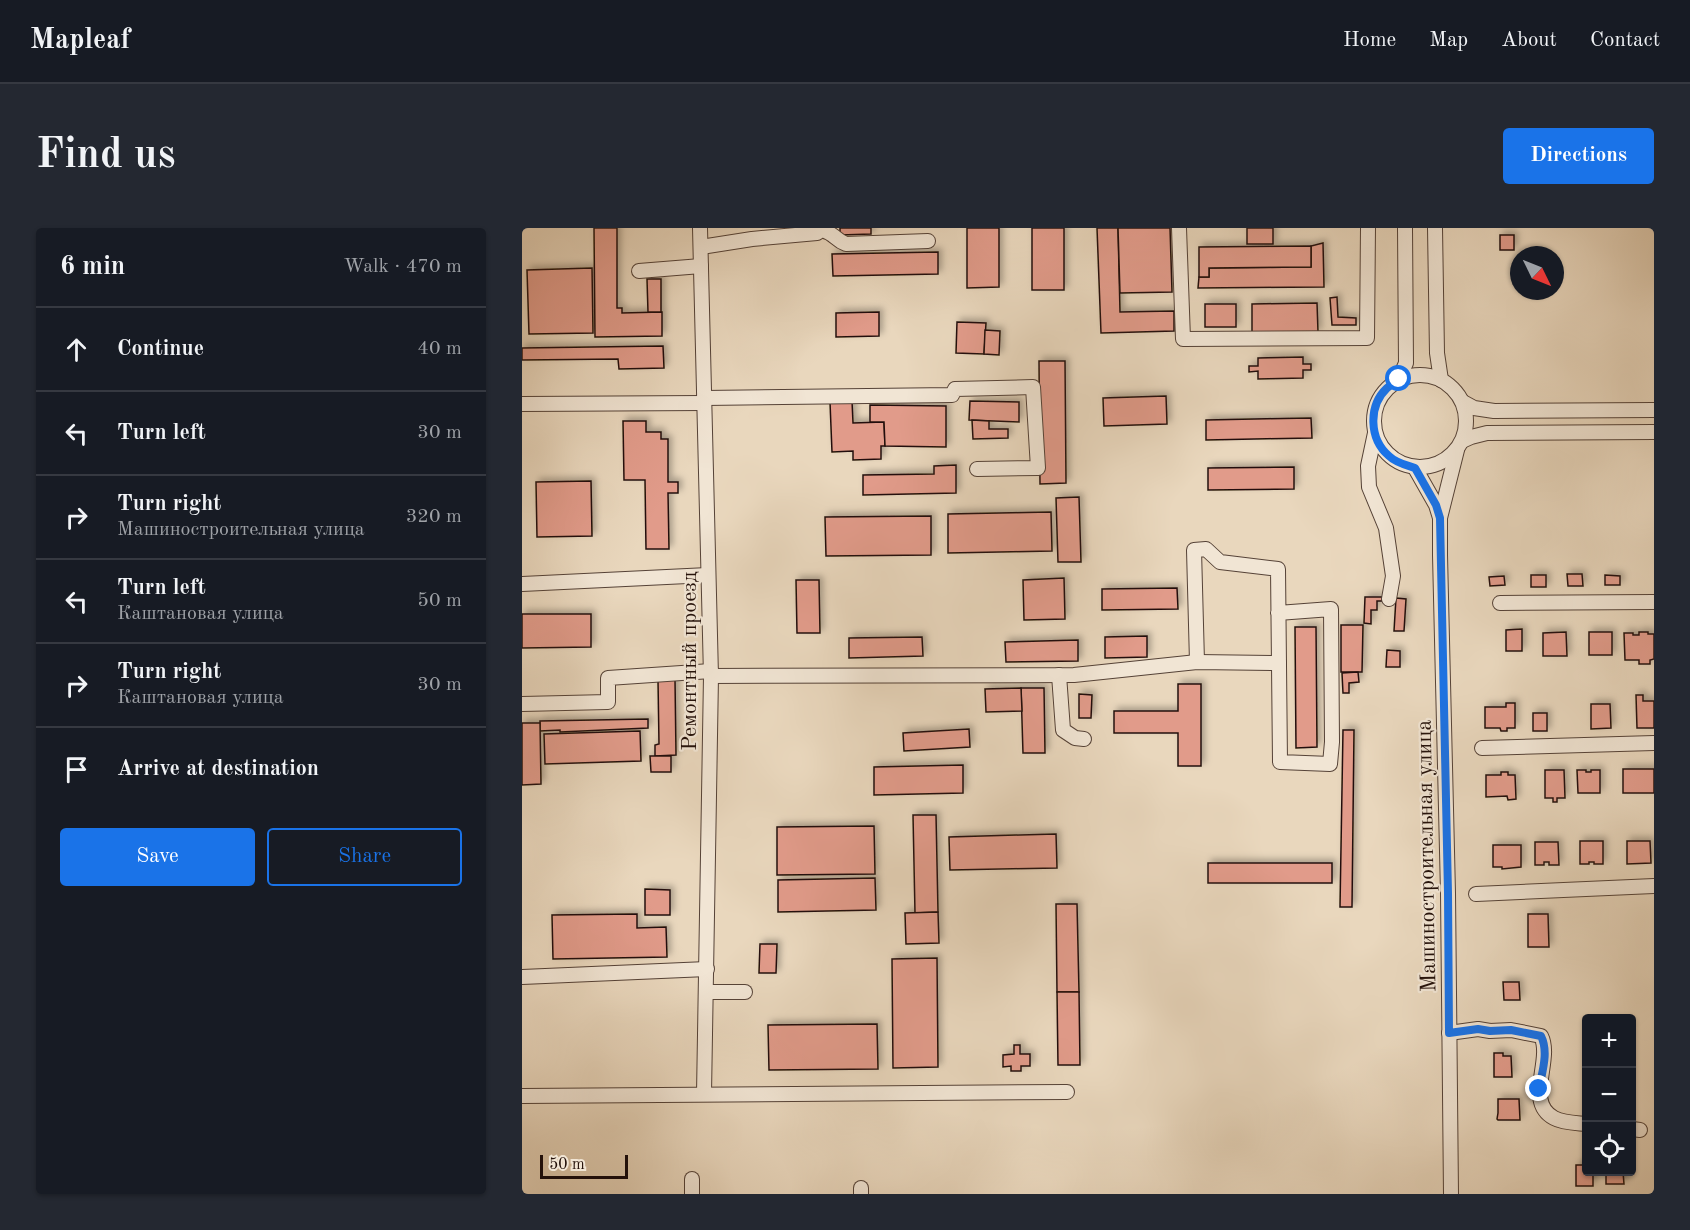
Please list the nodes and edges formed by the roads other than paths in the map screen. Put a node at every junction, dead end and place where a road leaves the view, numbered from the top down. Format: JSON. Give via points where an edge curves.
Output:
{"nodes":[{"id":1,"x":700,"y":228,"type":"edge"},
{"id":2,"x":1179,"y":228,"type":"edge"},
{"id":3,"x":1368,"y":228,"type":"edge"},
{"id":4,"x":1405,"y":228,"type":"edge"},
{"id":5,"x":1435,"y":228,"type":"edge"},
{"id":6,"x":822,"y":229,"type":"edge"},
{"id":7,"x":928,"y":241,"type":"dead end"},
{"id":8,"x":701,"y":247,"type":"junction"},
{"id":9,"x":701,"y":266,"type":"junction"},
{"id":10,"x":639,"y":271,"type":"dead end"},
{"id":11,"x":1399,"y":379,"type":"junction"},
{"id":12,"x":1442,"y":380,"type":"junction"},
{"id":13,"x":704,"y":400,"type":"junction"},
{"id":14,"x":1463,"y":402,"type":"junction"},
{"id":15,"x":522,"y":404,"type":"edge"},
{"id":16,"x":1654,"y":410,"type":"edge"},
{"id":17,"x":1654,"y":432,"type":"edge"},
{"id":18,"x":1374,"y":433,"type":"junction"},
{"id":19,"x":1459,"y":446,"type":"junction"},
{"id":20,"x":1415,"y":468,"type":"junction"},
{"id":21,"x":977,"y":469,"type":"dead end"},
{"id":22,"x":1440,"y":518,"type":"junction"},
{"id":23,"x":708,"y":575,"type":"junction"},
{"id":24,"x":522,"y":584,"type":"edge"},
{"id":25,"x":1389,"y":599,"type":"dead end"},
{"id":26,"x":1654,"y":602,"type":"edge"},
{"id":27,"x":1500,"y":603,"type":"dead end"},
{"id":28,"x":1278,"y":613,"type":"junction"},
{"id":29,"x":1197,"y":662,"type":"junction"},
{"id":30,"x":1279,"y":663,"type":"junction"},
{"id":31,"x":711,"y":673,"type":"junction"},
{"id":32,"x":1059,"y":675,"type":"junction"},
{"id":33,"x":522,"y":704,"type":"edge"},
{"id":34,"x":1084,"y":739,"type":"dead end"},
{"id":35,"x":1654,"y":744,"type":"edge"},
{"id":36,"x":1482,"y":748,"type":"dead end"},
{"id":37,"x":1654,"y":886,"type":"edge"},
{"id":38,"x":1476,"y":894,"type":"dead end"},
{"id":39,"x":707,"y":969,"type":"junction"},
{"id":40,"x":522,"y":977,"type":"edge"},
{"id":41,"x":706,"y":992,"type":"junction"},
{"id":42,"x":745,"y":992,"type":"dead end"},
{"id":43,"x":1449,"y":1033,"type":"junction"},
{"id":44,"x":1067,"y":1092,"type":"dead end"},
{"id":45,"x":704,"y":1094,"type":"junction"},
{"id":46,"x":522,"y":1096,"type":"edge"},
{"id":47,"x":1582,"y":1123,"type":"edge"},
{"id":48,"x":692,"y":1179,"type":"dead end"},
{"id":49,"x":692,"y":1194,"type":"edge"},
{"id":50,"x":1451,"y":1194,"type":"edge"}],
"edges":[{"from":1,"to":8,"type":"street","name":"Ремонтный проезд"},
{"from":2,"to":3,"type":"street","via":[[1183,339],[1367,338]]},
{"from":4,"to":11,"type":"street","via":[[1406,363]]},
{"from":5,"to":12,"type":"street","via":[[1437,353]]},
{"from":6,"to":7,"type":"street","via":[[846,244]]},
{"from":6,"to":8,"type":"street","via":[[818,233]]},
{"from":8,"to":9,"type":"street","name":"Ремонтный проезд"},
{"from":9,"to":10,"type":"street"},
{"from":9,"to":13,"type":"street","name":"Ремонтный проезд"},
{"from":11,"to":12,"type":"street","via":[[1428,375]]},
{"from":11,"to":18,"type":"street","via":[[1377,402]]},
{"from":12,"to":14,"type":"street"},
{"from":13,"to":15,"type":"street"},
{"from":13,"to":21,"type":"street","via":[[952,395],[955,389],[1033,387],[1038,468]]},
{"from":13,"to":23,"type":"street","name":"Ремонтный проезд"},
{"from":14,"to":16,"type":"street","via":[[1494,411]]},
{"from":14,"to":19,"type":"street","via":[[1466,428]]},
{"from":17,"to":19,"type":"street","via":[[1486,433]]},
{"from":18,"to":20,"type":"street","via":[[1389,457]]},
{"from":18,"to":25,"type":"street","via":[[1369,487],[1386,528],[1393,576]]},
{"from":19,"to":20,"type":"street","via":[[1440,464]]},
{"from":19,"to":22,"type":"street","name":"Машиностроительная улица"},
{"from":20,"to":22,"type":"street","name":"Машиностроительная улица"},
{"from":22,"to":43,"type":"street","name":"Машиностроительная улица"},
{"from":23,"to":24,"type":"street"},
{"from":23,"to":31,"type":"street","name":"Ремонтный проезд"},
{"from":26,"to":27,"type":"street"},
{"from":28,"to":29,"type":"street","via":[[1278,569],[1220,562],[1206,549],[1194,550]]},
{"from":28,"to":30,"type":"street"},
{"from":28,"to":30,"type":"street","via":[[1331,609],[1330,764],[1280,762]]},
{"from":29,"to":30,"type":"street"},
{"from":29,"to":32,"type":"street"},
{"from":31,"to":32,"type":"street"},
{"from":31,"to":33,"type":"street","via":[[608,678],[608,702]]},
{"from":31,"to":39,"type":"street","name":"Ремонтный проезд"},
{"from":32,"to":34,"type":"street","via":[[1063,730]]},
{"from":35,"to":36,"type":"street"},
{"from":37,"to":38,"type":"street"},
{"from":39,"to":40,"type":"street"},
{"from":39,"to":41,"type":"street","name":"Ремонтный проезд"},
{"from":41,"to":42,"type":"street"},
{"from":41,"to":45,"type":"street","name":"Ремонтный проезд"},
{"from":43,"to":47,"type":"street","via":[[1511,1030],[1541,1036],[1545,1043],[1539,1089],[1543,1107],[1554,1118]]},
{"from":43,"to":50,"type":"street","name":"Машиностроительная улица"},
{"from":44,"to":45,"type":"street"},
{"from":45,"to":46,"type":"street"},
{"from":48,"to":49,"type":"street"}]}
